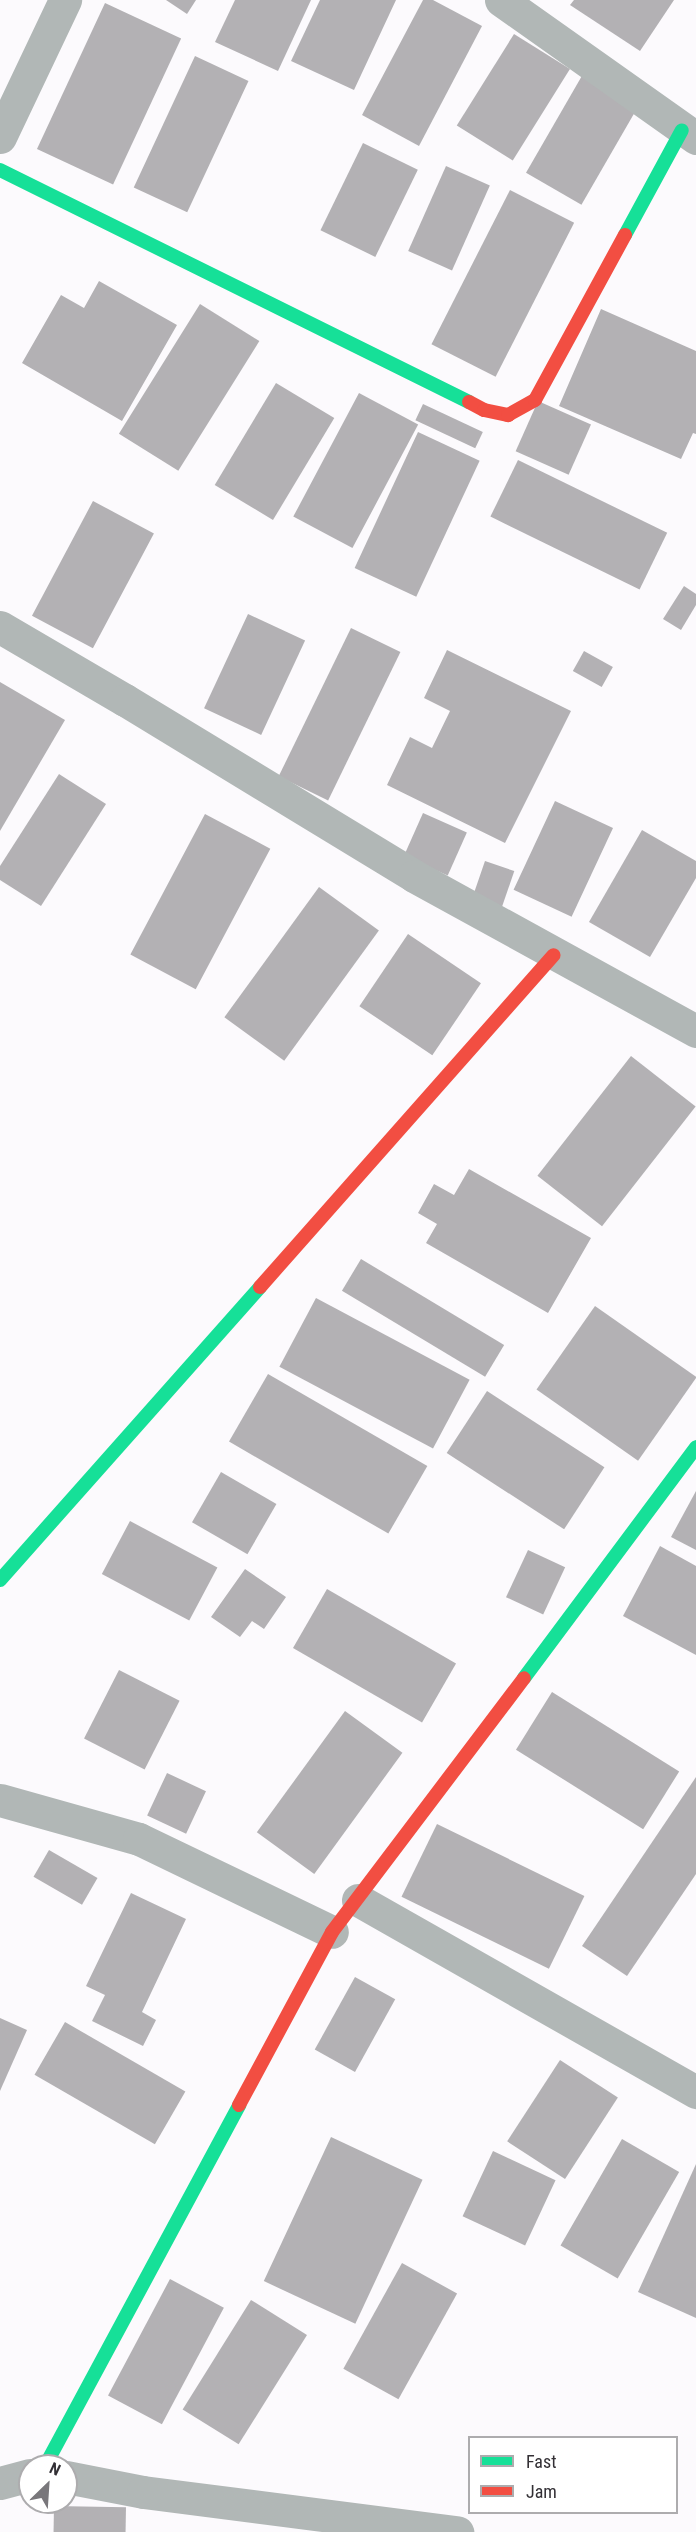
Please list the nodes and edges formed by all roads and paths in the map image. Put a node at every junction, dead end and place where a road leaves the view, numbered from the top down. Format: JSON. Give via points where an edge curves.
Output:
{"nodes":[{"id":1,"x":65,"y":0,"type":"edge"},
{"id":2,"x":501,"y":0,"type":"edge"},
{"id":3,"x":689,"y":134,"type":"edge"},
{"id":4,"x":0,"y":137,"type":"edge"},
{"id":5,"x":0,"y":170,"type":"edge"},
{"id":6,"x":0,"y":627,"type":"edge"},
{"id":7,"x":554,"y":955,"type":"junction"},
{"id":8,"x":696,"y":1030,"type":"edge"},
{"id":9,"x":696,"y":1447,"type":"edge"},
{"id":10,"x":0,"y":1580,"type":"edge"},
{"id":11,"x":0,"y":1800,"type":"edge"},
{"id":12,"x":358,"y":1900,"type":"junction"},
{"id":13,"x":332,"y":1932,"type":"junction"},
{"id":14,"x":696,"y":2092,"type":"edge"},
{"id":15,"x":51,"y":2454,"type":"edge"},
{"id":16,"x":18,"y":2478,"type":"edge"},
{"id":17,"x":78,"y":2479,"type":"edge"},
{"id":18,"x":0,"y":2483,"type":"edge"},
{"id":19,"x":387,"y":2528,"type":"edge"},
{"id":20,"x":457,"y":2532,"type":"edge"}],
"edges":[{"from":1,"to":4,"type":"street"},
{"from":2,"to":3,"type":"street"},
{"from":3,"to":5,"type":"street","via":[[534,400],[508,415],[484,410]]},
{"from":6,"to":7,"type":"street","via":[[414,876]]},
{"from":7,"to":8,"type":"street"},
{"from":7,"to":10,"type":"street"},
{"from":9,"to":12,"type":"street"},
{"from":11,"to":13,"type":"street","via":[[139,1839]]},
{"from":12,"to":13,"type":"street"},
{"from":12,"to":14,"type":"street"},
{"from":13,"to":15,"type":"street"},
{"from":16,"to":18,"type":"street"},
{"from":17,"to":19,"type":"street"},
{"from":19,"to":20,"type":"street"}]}
